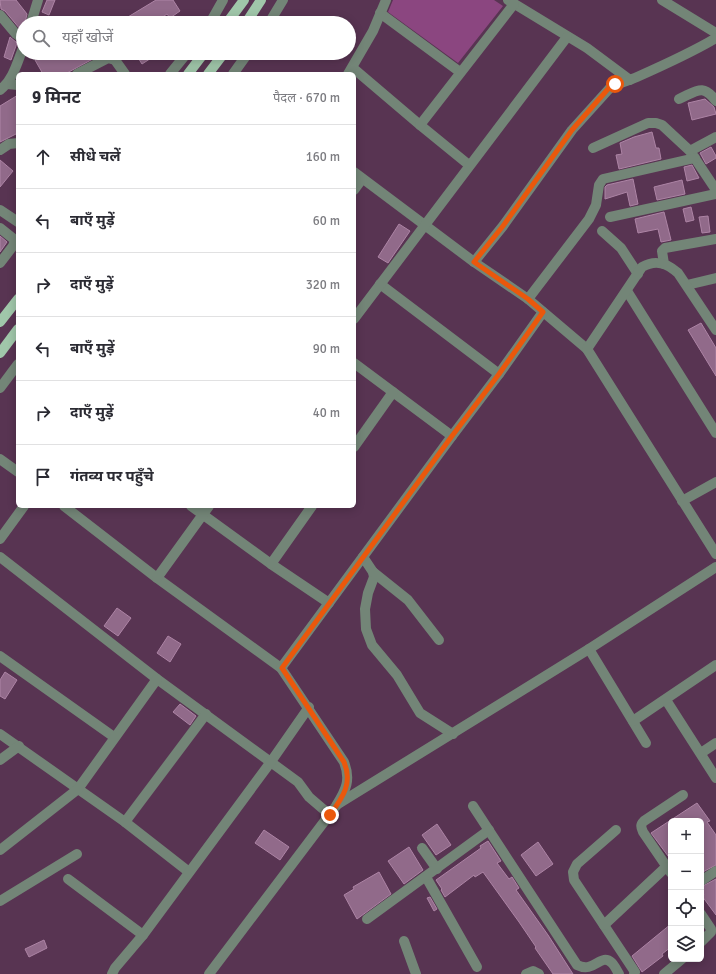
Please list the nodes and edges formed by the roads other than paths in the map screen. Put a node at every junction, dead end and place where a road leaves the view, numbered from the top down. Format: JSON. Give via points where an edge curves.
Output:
{"nodes":[{"id":1,"x":38,"y":0,"type":"edge"},
{"id":2,"x":223,"y":0,"type":"edge"},
{"id":3,"x":244,"y":0,"type":"edge"},
{"id":4,"x":261,"y":0,"type":"edge"},
{"id":5,"x":283,"y":0,"type":"edge"},
{"id":6,"x":386,"y":0,"type":"edge"},
{"id":7,"x":664,"y":1,"type":"edge"},
{"id":8,"x":511,"y":2,"type":"edge"},
{"id":9,"x":380,"y":13,"type":"junction"},
{"id":10,"x":0,"y":15,"type":"edge"},
{"id":11,"x":33,"y":16,"type":"edge"},
{"id":12,"x":214,"y":16,"type":"edge"},
{"id":13,"x":233,"y":16,"type":"edge"},
{"id":14,"x":251,"y":16,"type":"edge"},
{"id":15,"x":273,"y":16,"type":"edge"},
{"id":16,"x":716,"y":33,"type":"edge"},
{"id":17,"x":16,"y":34,"type":"edge"},
{"id":18,"x":567,"y":37,"type":"junction"},
{"id":19,"x":716,"y":38,"type":"edge"},
{"id":20,"x":18,"y":60,"type":"edge"},
{"id":21,"x":104,"y":60,"type":"edge"},
{"id":22,"x":115,"y":60,"type":"edge"},
{"id":23,"x":181,"y":60,"type":"edge"},
{"id":24,"x":199,"y":60,"type":"edge"},
{"id":25,"x":219,"y":60,"type":"edge"},
{"id":26,"x":243,"y":60,"type":"edge"},
{"id":27,"x":351,"y":71,"type":"edge"},
{"id":28,"x":81,"y":72,"type":"edge"},
{"id":29,"x":124,"y":72,"type":"edge"},
{"id":30,"x":172,"y":72,"type":"edge"},
{"id":31,"x":190,"y":72,"type":"edge"},
{"id":32,"x":210,"y":72,"type":"edge"},
{"id":33,"x":234,"y":72,"type":"edge"},
{"id":34,"x":460,"y":72,"type":"junction"},
{"id":35,"x":356,"y":75,"type":"edge"},
{"id":36,"x":630,"y":80,"type":"junction"},
{"id":37,"x":16,"y":85,"type":"edge"},
{"id":38,"x":4,"y":87,"type":"edge"},
{"id":39,"x":679,"y":100,"type":"dead end"},
{"id":40,"x":716,"y":101,"type":"edge"},
{"id":41,"x":420,"y":126,"type":"junction"},
{"id":42,"x":716,"y":137,"type":"edge"},
{"id":43,"x":16,"y":143,"type":"edge"},
{"id":44,"x":593,"y":148,"type":"dead end"},
{"id":45,"x":0,"y":150,"type":"edge"},
{"id":46,"x":692,"y":154,"type":"junction"},
{"id":47,"x":469,"y":165,"type":"junction"},
{"id":48,"x":358,"y":176,"type":"edge"},
{"id":49,"x":716,"y":190,"type":"edge"},
{"id":50,"x":716,"y":194,"type":"edge"},
{"id":51,"x":0,"y":210,"type":"edge"},
{"id":52,"x":610,"y":217,"type":"dead end"},
{"id":53,"x":16,"y":221,"type":"edge"},
{"id":54,"x":425,"y":224,"type":"junction"},
{"id":55,"x":0,"y":228,"type":"edge"},
{"id":56,"x":602,"y":231,"type":"dead end"},
{"id":57,"x":716,"y":239,"type":"edge"},
{"id":58,"x":15,"y":247,"type":"edge"},
{"id":59,"x":474,"y":262,"type":"junction"},
{"id":60,"x":0,"y":263,"type":"edge"},
{"id":61,"x":664,"y":264,"type":"junction"},
{"id":62,"x":638,"y":274,"type":"junction"},
{"id":63,"x":716,"y":278,"type":"edge"},
{"id":64,"x":380,"y":284,"type":"junction"},
{"id":65,"x":687,"y":285,"type":"junction"},
{"id":66,"x":626,"y":291,"type":"junction"},
{"id":67,"x":528,"y":299,"type":"junction"},
{"id":68,"x":16,"y":302,"type":"edge"},
{"id":69,"x":543,"y":312,"type":"junction"},
{"id":70,"x":356,"y":316,"type":"edge"},
{"id":71,"x":0,"y":322,"type":"edge"},
{"id":72,"x":716,"y":330,"type":"edge"},
{"id":73,"x":16,"y":332,"type":"edge"},
{"id":74,"x":587,"y":349,"type":"junction"},
{"id":75,"x":0,"y":353,"type":"edge"},
{"id":76,"x":356,"y":364,"type":"edge"},
{"id":77,"x":16,"y":367,"type":"edge"},
{"id":78,"x":499,"y":374,"type":"junction"},
{"id":79,"x":0,"y":388,"type":"edge"},
{"id":80,"x":393,"y":392,"type":"junction"},
{"id":81,"x":716,"y":433,"type":"edge"},
{"id":82,"x":452,"y":436,"type":"junction"},
{"id":83,"x":356,"y":444,"type":"edge"},
{"id":84,"x":0,"y":459,"type":"edge"},
{"id":85,"x":16,"y":471,"type":"edge"},
{"id":86,"x":716,"y":482,"type":"edge"},
{"id":87,"x":682,"y":501,"type":"junction"},
{"id":88,"x":23,"y":508,"type":"edge"},
{"id":89,"x":67,"y":508,"type":"edge"},
{"id":90,"x":193,"y":508,"type":"edge"},
{"id":91,"x":207,"y":508,"type":"edge"},
{"id":92,"x":311,"y":508,"type":"edge"},
{"id":93,"x":202,"y":515,"type":"junction"},
{"id":94,"x":0,"y":539,"type":"edge"},
{"id":95,"x":716,"y":554,"type":"edge"},
{"id":96,"x":0,"y":557,"type":"edge"},
{"id":97,"x":363,"y":557,"type":"junction"},
{"id":98,"x":271,"y":564,"type":"junction"},
{"id":99,"x":716,"y":567,"type":"edge"},
{"id":100,"x":373,"y":572,"type":"junction"},
{"id":101,"x":157,"y":578,"type":"junction"},
{"id":102,"x":329,"y":603,"type":"junction"},
{"id":103,"x":439,"y":640,"type":"dead end"},
{"id":104,"x":589,"y":649,"type":"junction"},
{"id":105,"x":0,"y":656,"type":"edge"},
{"id":106,"x":716,"y":665,"type":"edge"},
{"id":107,"x":282,"y":668,"type":"junction"},
{"id":108,"x":157,"y":679,"type":"junction"},
{"id":109,"x":666,"y":700,"type":"junction"},
{"id":110,"x":309,"y":707,"type":"junction"},
{"id":111,"x":206,"y":714,"type":"junction"},
{"id":112,"x":633,"y":721,"type":"junction"},
{"id":113,"x":0,"y":734,"type":"edge"},
{"id":114,"x":453,"y":734,"type":"junction"},
{"id":115,"x":114,"y":738,"type":"junction"},
{"id":116,"x":646,"y":743,"type":"dead end"},
{"id":117,"x":716,"y":743,"type":"edge"},
{"id":118,"x":19,"y":746,"type":"junction"},
{"id":119,"x":701,"y":753,"type":"junction"},
{"id":120,"x":0,"y":760,"type":"edge"},
{"id":121,"x":270,"y":763,"type":"junction"},
{"id":122,"x":716,"y":778,"type":"edge"},
{"id":123,"x":78,"y":789,"type":"junction"},
{"id":124,"x":683,"y":795,"type":"dead end"},
{"id":125,"x":336,"y":806,"type":"junction"},
{"id":126,"x":473,"y":806,"type":"dead end"},
{"id":127,"x":330,"y":815,"type":"junction"},
{"id":128,"x":125,"y":822,"type":"junction"},
{"id":129,"x":490,"y":830,"type":"junction"},
{"id":130,"x":616,"y":830,"type":"dead end"},
{"id":131,"x":422,"y":848,"type":"dead end"},
{"id":132,"x":0,"y":850,"type":"edge"},
{"id":133,"x":77,"y":854,"type":"dead end"},
{"id":134,"x":437,"y":869,"type":"junction"},
{"id":135,"x":668,"y":869,"type":"edge"},
{"id":136,"x":668,"y":871,"type":"edge"},
{"id":137,"x":716,"y":871,"type":"edge"},
{"id":138,"x":189,"y":872,"type":"junction"},
{"id":139,"x":426,"y":877,"type":"junction"},
{"id":140,"x":68,"y":879,"type":"dead end"},
{"id":141,"x":704,"y":879,"type":"edge"},
{"id":142,"x":0,"y":901,"type":"edge"},
{"id":143,"x":704,"y":918,"type":"edge"},
{"id":144,"x":367,"y":919,"type":"dead end"},
{"id":145,"x":604,"y":925,"type":"junction"},
{"id":146,"x":143,"y":935,"type":"junction"},
{"id":147,"x":704,"y":939,"type":"edge"},
{"id":148,"x":404,"y":941,"type":"dead end"},
{"id":149,"x":618,"y":946,"type":"junction"},
{"id":150,"x":607,"y":961,"type":"junction"},
{"id":151,"x":678,"y":962,"type":"edge"},
{"id":152,"x":477,"y":967,"type":"dead end"},
{"id":153,"x":636,"y":973,"type":"edge"},
{"id":154,"x":112,"y":974,"type":"edge"},
{"id":155,"x":210,"y":974,"type":"edge"},
{"id":156,"x":416,"y":974,"type":"edge"},
{"id":157,"x":526,"y":974,"type":"edge"},
{"id":158,"x":539,"y":974,"type":"edge"},
{"id":159,"x":619,"y":974,"type":"edge"},
{"id":160,"x":664,"y":974,"type":"edge"}],
"edges":[{"from":1,"to":11,"type":"street"},
{"from":2,"to":12,"type":"street"},
{"from":3,"to":13,"type":"main road"},
{"from":4,"to":14,"type":"main road"},
{"from":5,"to":15,"type":"street"},
{"from":6,"to":9,"type":"street"},
{"from":7,"to":16,"type":"street"},
{"from":8,"to":18,"type":"street"},
{"from":8,"to":34,"type":"street"},
{"from":9,"to":27,"type":"street"},
{"from":9,"to":34,"type":"street"},
{"from":10,"to":17,"type":"street"},
{"from":18,"to":36,"type":"street","via":[[587,48]]},
{"from":18,"to":47,"type":"street"},
{"from":19,"to":36,"type":"street","via":[[695,51]]},
{"from":20,"to":38,"type":"street"},
{"from":21,"to":28,"type":"street"},
{"from":22,"to":29,"type":"street"},
{"from":23,"to":30,"type":"street"},
{"from":24,"to":31,"type":"main road"},
{"from":25,"to":32,"type":"main road"},
{"from":26,"to":33,"type":"street"},
{"from":34,"to":41,"type":"street"},
{"from":35,"to":41,"type":"street"},
{"from":36,"to":59,"type":"street","via":[[608,89],[572,130]]},
{"from":37,"to":38,"type":"street"},
{"from":39,"to":40,"type":"street","via":[[700,90],[706,90]]},
{"from":41,"to":47,"type":"street"},
{"from":42,"to":46,"type":"street"},
{"from":43,"to":45,"type":"street","via":[[9,144]]},
{"from":44,"to":46,"type":"street","via":[[648,123],[656,123],[662,125]]},
{"from":46,"to":49,"type":"street"},
{"from":46,"to":67,"type":"street","via":[[603,179],[589,220]]},
{"from":47,"to":54,"type":"street"},
{"from":48,"to":54,"type":"street"},
{"from":50,"to":52,"type":"street"},
{"from":51,"to":53,"type":"street"},
{"from":54,"to":59,"type":"street"},
{"from":54,"to":64,"type":"street"},
{"from":55,"to":58,"type":"street","via":[[15,240]]},
{"from":56,"to":62,"type":"street","via":[[622,248]]},
{"from":57,"to":61,"type":"street","via":[[665,248],[662,251]]},
{"from":58,"to":60,"type":"street"},
{"from":59,"to":67,"type":"street"},
{"from":61,"to":62,"type":"street","via":[[649,263],[642,267]]},
{"from":61,"to":65,"type":"street","via":[[678,273]]},
{"from":62,"to":66,"type":"street"},
{"from":63,"to":65,"type":"street"},
{"from":64,"to":70,"type":"street"},
{"from":64,"to":78,"type":"street"},
{"from":65,"to":72,"type":"street"},
{"from":66,"to":74,"type":"street"},
{"from":66,"to":81,"type":"street"},
{"from":67,"to":69,"type":"street"},
{"from":68,"to":71,"type":"main road"},
{"from":69,"to":74,"type":"street"},
{"from":69,"to":78,"type":"street"},
{"from":73,"to":75,"type":"main road"},
{"from":74,"to":87,"type":"street"},
{"from":76,"to":80,"type":"street"},
{"from":77,"to":79,"type":"street"},
{"from":78,"to":82,"type":"street"},
{"from":80,"to":82,"type":"street"},
{"from":80,"to":83,"type":"street"},
{"from":82,"to":97,"type":"street"},
{"from":84,"to":85,"type":"street"},
{"from":86,"to":87,"type":"street"},
{"from":87,"to":95,"type":"street"},
{"from":88,"to":94,"type":"street"},
{"from":89,"to":101,"type":"street"},
{"from":90,"to":93,"type":"street"},
{"from":91,"to":93,"type":"street"},
{"from":92,"to":98,"type":"street"},
{"from":93,"to":98,"type":"street"},
{"from":93,"to":101,"type":"street"},
{"from":96,"to":108,"type":"street"},
{"from":97,"to":100,"type":"street"},
{"from":97,"to":102,"type":"street"},
{"from":98,"to":102,"type":"street"},
{"from":99,"to":104,"type":"street"},
{"from":100,"to":103,"type":"street","via":[[408,600]]},
{"from":100,"to":114,"type":"street","via":[[374,577],[365,609],[366,629],[372,645],[397,675],[420,713]]},
{"from":101,"to":107,"type":"street"},
{"from":102,"to":107,"type":"street"},
{"from":104,"to":112,"type":"street"},
{"from":104,"to":114,"type":"street"},
{"from":105,"to":115,"type":"street"},
{"from":106,"to":109,"type":"street"},
{"from":107,"to":110,"type":"street"},
{"from":108,"to":111,"type":"street"},
{"from":108,"to":115,"type":"street"},
{"from":109,"to":112,"type":"street"},
{"from":109,"to":119,"type":"street"},
{"from":110,"to":121,"type":"street"},
{"from":110,"to":125,"type":"street","via":[[348,771],[346,787]]},
{"from":111,"to":121,"type":"street"},
{"from":111,"to":128,"type":"street"},
{"from":112,"to":116,"type":"street"},
{"from":113,"to":118,"type":"street"},
{"from":114,"to":125,"type":"street"},
{"from":115,"to":123,"type":"street"},
{"from":117,"to":119,"type":"street"},
{"from":118,"to":120,"type":"street"},
{"from":118,"to":123,"type":"street"},
{"from":119,"to":122,"type":"street"},
{"from":121,"to":127,"type":"street","via":[[298,782],[309,797]]},
{"from":121,"to":138,"type":"street"},
{"from":123,"to":128,"type":"street"},
{"from":123,"to":132,"type":"street"},
{"from":124,"to":135,"type":"street","via":[[641,823],[640,827]]},
{"from":125,"to":127,"type":"street"},
{"from":126,"to":129,"type":"street"},
{"from":127,"to":155,"type":"street"},
{"from":128,"to":138,"type":"street"},
{"from":129,"to":134,"type":"street"},
{"from":129,"to":150,"type":"street","via":[[577,965],[582,969],[589,969],[602,961]]},
{"from":130,"to":145,"type":"street","via":[[577,864],[573,872],[574,880]]},
{"from":131,"to":134,"type":"street"},
{"from":133,"to":142,"type":"street"},
{"from":134,"to":139,"type":"street"},
{"from":136,"to":145,"type":"street"},
{"from":137,"to":141,"type":"street"},
{"from":138,"to":146,"type":"street"},
{"from":139,"to":144,"type":"street"},
{"from":139,"to":152,"type":"street"},
{"from":140,"to":146,"type":"street"},
{"from":143,"to":147,"type":"street","via":[[712,932]]},
{"from":145,"to":149,"type":"street"},
{"from":146,"to":154,"type":"street"},
{"from":148,"to":156,"type":"street"},
{"from":149,"to":150,"type":"street"},
{"from":149,"to":153,"type":"street"},
{"from":150,"to":159,"type":"street","via":[[612,963]]},
{"from":151,"to":160,"type":"street"},
{"from":157,"to":158,"type":"street","via":[[533,971]]}]}
